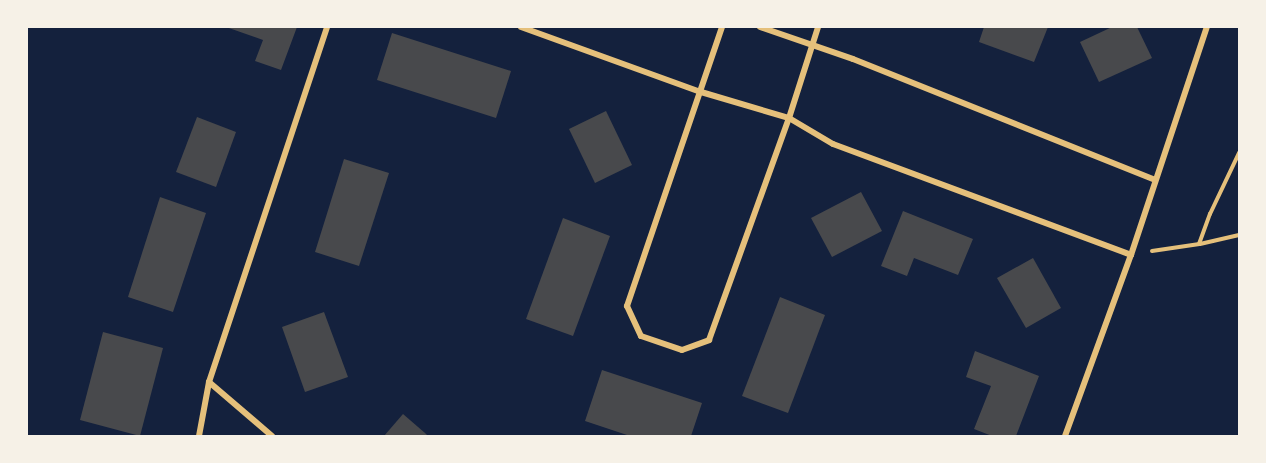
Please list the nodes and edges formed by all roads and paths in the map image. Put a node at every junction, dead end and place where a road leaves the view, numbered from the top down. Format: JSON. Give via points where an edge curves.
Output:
{"nodes":[{"id":1,"x":327,"y":27,"type":"edge"},
{"id":2,"x":521,"y":27,"type":"edge"},
{"id":3,"x":722,"y":27,"type":"edge"},
{"id":4,"x":760,"y":27,"type":"edge"},
{"id":5,"x":818,"y":27,"type":"edge"},
{"id":6,"x":1207,"y":27,"type":"edge"},
{"id":7,"x":812,"y":45,"type":"junction"},
{"id":8,"x":701,"y":92,"type":"junction"},
{"id":9,"x":789,"y":118,"type":"junction"},
{"id":10,"x":1239,"y":153,"type":"edge"},
{"id":11,"x":1155,"y":180,"type":"junction"},
{"id":12,"x":1239,"y":235,"type":"edge"},
{"id":13,"x":1199,"y":244,"type":"junction"},
{"id":14,"x":1131,"y":255,"type":"junction"},
{"id":15,"x":209,"y":382,"type":"junction"},
{"id":16,"x":199,"y":436,"type":"edge"},
{"id":17,"x":272,"y":436,"type":"edge"},
{"id":18,"x":1065,"y":436,"type":"edge"}],
"edges":[{"from":1,"to":15,"type":"street"},
{"from":2,"to":8,"type":"street"},
{"from":3,"to":8,"type":"street"},
{"from":4,"to":7,"type":"street"},
{"from":5,"to":7,"type":"street"},
{"from":6,"to":11,"type":"street"},
{"from":7,"to":9,"type":"street"},
{"from":7,"to":11,"type":"street"},
{"from":8,"to":9,"type":"street"},
{"from":8,"to":9,"type":"street","via":[[627,306],[641,336],[682,350],[709,340]]},
{"from":9,"to":14,"type":"street","via":[[833,144]]},
{"from":10,"to":13,"type":"path"},
{"from":11,"to":14,"type":"street"},
{"from":12,"to":13,"type":"path"},
{"from":13,"to":14,"type":"path"},
{"from":14,"to":18,"type":"street"},
{"from":15,"to":16,"type":"street"},
{"from":15,"to":17,"type":"street"}]}
